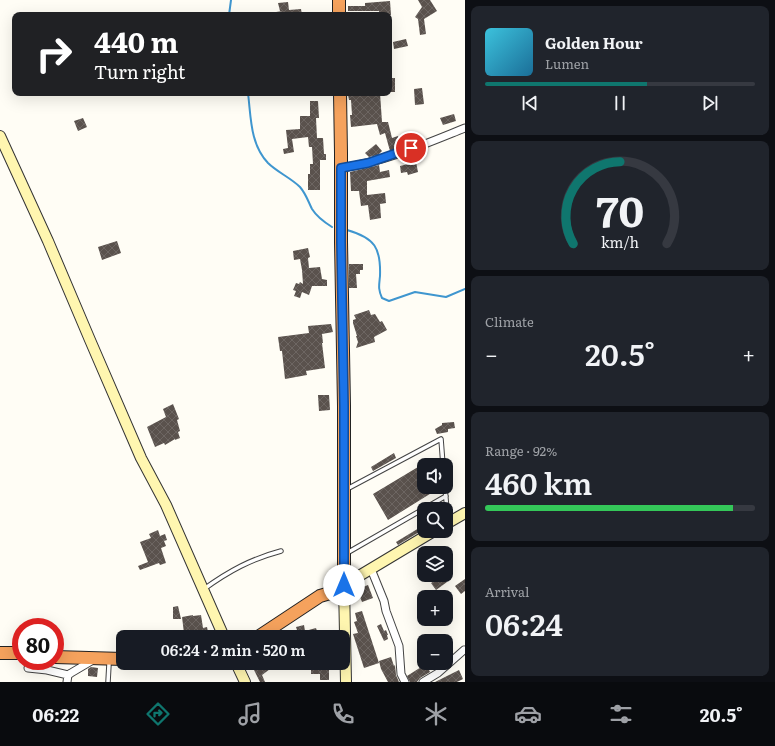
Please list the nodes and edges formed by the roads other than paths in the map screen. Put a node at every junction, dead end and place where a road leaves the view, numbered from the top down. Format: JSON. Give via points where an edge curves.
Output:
{"nodes":[{"id":1,"x":339,"y":0,"type":"edge"},
{"id":2,"x":339,"y":12,"type":"edge"},
{"id":3,"x":340,"y":96,"type":"edge"},
{"id":4,"x":465,"y":128,"type":"edge"},
{"id":5,"x":0,"y":136,"type":"edge"},
{"id":6,"x":341,"y":168,"type":"junction"},
{"id":7,"x":442,"y":458,"type":"edge"},
{"id":8,"x":345,"y":491,"type":"junction"},
{"id":9,"x":446,"y":496,"type":"joint"},
{"id":10,"x":446,"y":502,"type":"edge"},
{"id":11,"x":465,"y":513,"type":"edge"},
{"id":12,"x":453,"y":520,"type":"edge"},
{"id":13,"x":422,"y":538,"type":"edge"},
{"id":14,"x":281,"y":551,"type":"dead end"},
{"id":15,"x":344,"y":555,"type":"junction"},
{"id":16,"x":371,"y":569,"type":"junction"},
{"id":17,"x":344,"y":585,"type":"junction"},
{"id":18,"x":203,"y":590,"type":"junction"},
{"id":19,"x":330,"y":593,"type":"junction"},
{"id":20,"x":221,"y":630,"type":"edge"},
{"id":21,"x":269,"y":630,"type":"edge"},
{"id":22,"x":281,"y":630,"type":"edge"},
{"id":23,"x":464,"y":650,"type":"dead end"},
{"id":24,"x":64,"y":652,"type":"edge"},
{"id":25,"x":0,"y":653,"type":"edge"},
{"id":26,"x":12,"y":653,"type":"edge"},
{"id":27,"x":116,"y":656,"type":"edge"},
{"id":28,"x":64,"y":657,"type":"edge"},
{"id":29,"x":116,"y":657,"type":"edge"},
{"id":30,"x":100,"y":658,"type":"junction"},
{"id":31,"x":47,"y":670,"type":"edge"},
{"id":32,"x":239,"y":670,"type":"edge"},
{"id":33,"x":68,"y":679,"type":"edge"},
{"id":34,"x":108,"y":682,"type":"edge"},
{"id":35,"x":245,"y":682,"type":"edge"},
{"id":36,"x":346,"y":682,"type":"edge"},
{"id":37,"x":405,"y":682,"type":"edge"},
{"id":38,"x":423,"y":682,"type":"edge"}],
"edges":[{"from":1,"to":2,"type":"highway"},
{"from":3,"to":6,"type":"highway"},
{"from":4,"to":6,"type":"street","via":[[368,163]]},
{"from":5,"to":18,"type":"street","via":[[141,458],[166,506]]},
{"from":6,"to":8,"type":"highway"},
{"from":7,"to":8,"type":"lane","via":[[441,439]]},
{"from":8,"to":15,"type":"highway"},
{"from":9,"to":10,"type":"lane"},
{"from":9,"to":15,"type":"lane"},
{"from":11,"to":12,"type":"street"},
{"from":13,"to":16,"type":"street"},
{"from":14,"to":18,"type":"lane","via":[[249,561]]},
{"from":15,"to":17,"type":"highway"},
{"from":16,"to":17,"type":"street"},
{"from":16,"to":37,"type":"street","via":[[399,646],[401,674]]},
{"from":17,"to":19,"type":"highway"},
{"from":17,"to":36,"type":"street"},
{"from":18,"to":20,"type":"street"},
{"from":19,"to":21,"type":"highway","via":[[320,596]]},
{"from":19,"to":22,"type":"highway","via":[[324,602]]},
{"from":23,"to":38,"type":"street","via":[[438,673]]},
{"from":24,"to":27,"type":"highway"},
{"from":25,"to":26,"type":"highway"},
{"from":28,"to":30,"type":"highway"},
{"from":29,"to":30,"type":"highway"},
{"from":30,"to":33,"type":"street"},
{"from":30,"to":34,"type":"lane","via":[[109,664]]},
{"from":31,"to":33,"type":"street"},
{"from":32,"to":35,"type":"street"}]}
